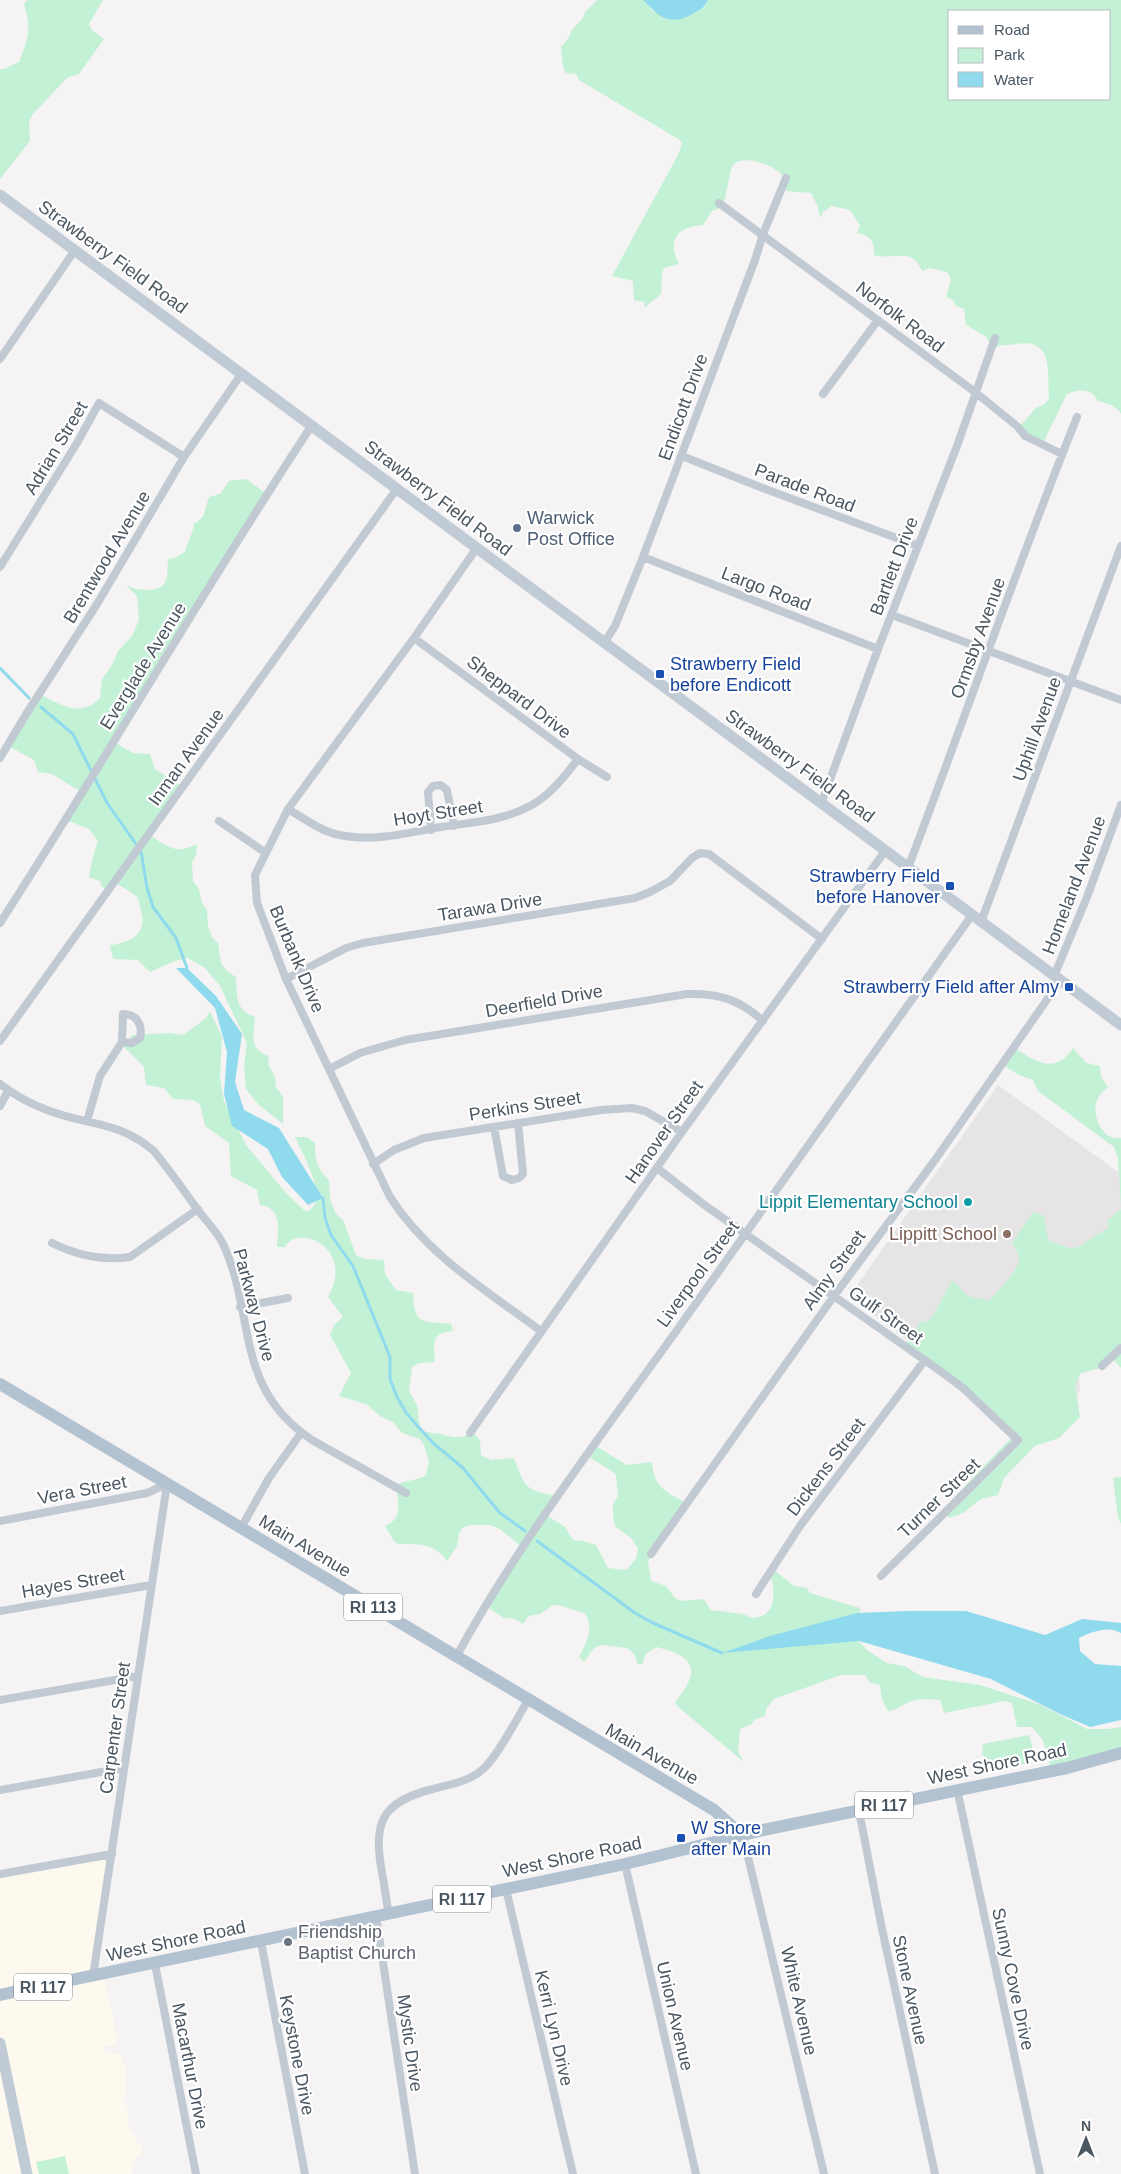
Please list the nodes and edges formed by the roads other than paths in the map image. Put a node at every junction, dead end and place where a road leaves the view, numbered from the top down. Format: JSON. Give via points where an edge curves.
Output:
{"nodes":[{"id":1,"x":786,"y":178,"type":"dead end"},
{"id":2,"x":0,"y":196,"type":"edge"},
{"id":3,"x":719,"y":203,"type":"dead end"},
{"id":4,"x":763,"y":234,"type":"junction"},
{"id":5,"x":75,"y":250,"type":"junction"},
{"id":6,"x":878,"y":320,"type":"junction"},
{"id":7,"x":995,"y":338,"type":"dead end"},
{"id":8,"x":0,"y":359,"type":"edge"},
{"id":9,"x":242,"y":373,"type":"junction"},
{"id":10,"x":975,"y":392,"type":"junction"},
{"id":11,"x":823,"y":394,"type":"dead end"},
{"id":12,"x":1077,"y":417,"type":"dead end"},
{"id":13,"x":312,"y":425,"type":"junction"},
{"id":14,"x":1062,"y":454,"type":"junction"},
{"id":15,"x":682,"y":456,"type":"junction"},
{"id":16,"x":184,"y":457,"type":"junction"},
{"id":17,"x":396,"y":490,"type":"junction"},
{"id":18,"x":918,"y":546,"type":"junction"},
{"id":19,"x":1121,"y":546,"type":"edge"},
{"id":20,"x":476,"y":549,"type":"junction"},
{"id":21,"x":643,"y":557,"type":"junction"},
{"id":22,"x":0,"y":567,"type":"edge"},
{"id":23,"x":892,"y":615,"type":"junction"},
{"id":24,"x":414,"y":638,"type":"junction"},
{"id":25,"x":604,"y":644,"type":"junction"},
{"id":26,"x":878,"y":649,"type":"junction"},
{"id":27,"x":989,"y":650,"type":"junction"},
{"id":28,"x":1070,"y":681,"type":"junction"},
{"id":29,"x":1121,"y":700,"type":"edge"},
{"id":30,"x":0,"y":758,"type":"edge"},
{"id":31,"x":578,"y":759,"type":"junction"},
{"id":32,"x":607,"y":777,"type":"dead end"},
{"id":33,"x":821,"y":804,"type":"junction"},
{"id":34,"x":1121,"y":805,"type":"edge"},
{"id":35,"x":288,"y":809,"type":"junction"},
{"id":36,"x":219,"y":821,"type":"dead end"},
{"id":37,"x":454,"y":826,"type":"junction"},
{"id":38,"x":431,"y":830,"type":"junction"},
{"id":39,"x":885,"y":851,"type":"junction"},
{"id":40,"x":266,"y":853,"type":"junction"},
{"id":41,"x":908,"y":868,"type":"junction"},
{"id":42,"x":977,"y":918,"type":"junction"},
{"id":43,"x":0,"y":923,"type":"edge"},
{"id":44,"x":822,"y":938,"type":"junction"},
{"id":45,"x":1057,"y":978,"type":"junction"},
{"id":46,"x":286,"y":979,"type":"junction"},
{"id":47,"x":763,"y":1021,"type":"junction"},
{"id":48,"x":1121,"y":1025,"type":"edge"},
{"id":49,"x":0,"y":1042,"type":"edge"},
{"id":50,"x":122,"y":1042,"type":"dead end"},
{"id":51,"x":330,"y":1069,"type":"junction"},
{"id":52,"x":0,"y":1084,"type":"edge"},
{"id":53,"x":8,"y":1090,"type":"junction"},
{"id":54,"x":0,"y":1106,"type":"edge"},
{"id":55,"x":88,"y":1121,"type":"junction"},
{"id":56,"x":518,"y":1123,"type":"junction"},
{"id":57,"x":494,"y":1127,"type":"junction"},
{"id":58,"x":682,"y":1132,"type":"junction"},
{"id":59,"x":373,"y":1164,"type":"junction"},
{"id":60,"x":657,"y":1168,"type":"junction"},
{"id":61,"x":198,"y":1209,"type":"junction"},
{"id":62,"x":746,"y":1234,"type":"junction"},
{"id":63,"x":52,"y":1243,"type":"dead end"},
{"id":64,"x":834,"y":1296,"type":"junction"},
{"id":65,"x":288,"y":1298,"type":"dead end"},
{"id":66,"x":240,"y":1307,"type":"junction"},
{"id":67,"x":541,"y":1331,"type":"junction"},
{"id":68,"x":1121,"y":1348,"type":"edge"},
{"id":69,"x":925,"y":1360,"type":"junction"},
{"id":70,"x":1102,"y":1366,"type":"dead end"},
{"id":71,"x":0,"y":1384,"type":"edge"},
{"id":72,"x":301,"y":1433,"type":"junction"},
{"id":73,"x":470,"y":1433,"type":"dead end"},
{"id":74,"x":1018,"y":1440,"type":"joint"},
{"id":75,"x":167,"y":1484,"type":"junction"},
{"id":76,"x":406,"y":1493,"type":"dead end"},
{"id":77,"x":0,"y":1521,"type":"edge"},
{"id":78,"x":241,"y":1528,"type":"junction"},
{"id":79,"x":651,"y":1554,"type":"dead end"},
{"id":80,"x":880,"y":1576,"type":"dead end"},
{"id":81,"x":151,"y":1585,"type":"junction"},
{"id":82,"x":756,"y":1594,"type":"dead end"},
{"id":83,"x":0,"y":1611,"type":"edge"},
{"id":84,"x":456,"y":1656,"type":"junction"},
{"id":85,"x":138,"y":1676,"type":"junction"},
{"id":86,"x":0,"y":1700,"type":"edge"},
{"id":87,"x":528,"y":1700,"type":"junction"},
{"id":88,"x":1121,"y":1753,"type":"edge"},
{"id":89,"x":124,"y":1768,"type":"junction"},
{"id":90,"x":0,"y":1790,"type":"edge"},
{"id":91,"x":957,"y":1790,"type":"junction"},
{"id":92,"x":859,"y":1811,"type":"junction"},
{"id":93,"x":743,"y":1836,"type":"junction"},
{"id":94,"x":112,"y":1854,"type":"junction"},
{"id":95,"x":625,"y":1864,"type":"junction"},
{"id":96,"x":0,"y":1874,"type":"edge"},
{"id":97,"x":506,"y":1889,"type":"junction"},
{"id":98,"x":383,"y":1915,"type":"junction"},
{"id":99,"x":261,"y":1942,"type":"junction"},
{"id":100,"x":154,"y":1964,"type":"junction"},
{"id":101,"x":93,"y":1976,"type":"junction"},
{"id":102,"x":0,"y":1995,"type":"edge"},
{"id":103,"x":0,"y":2043,"type":"edge"},
{"id":104,"x":27,"y":2174,"type":"edge"},
{"id":105,"x":196,"y":2174,"type":"edge"},
{"id":106,"x":304,"y":2174,"type":"edge"},
{"id":107,"x":415,"y":2174,"type":"edge"},
{"id":108,"x":573,"y":2174,"type":"edge"},
{"id":109,"x":696,"y":2174,"type":"edge"},
{"id":110,"x":824,"y":2174,"type":"edge"},
{"id":111,"x":935,"y":2174,"type":"edge"},
{"id":112,"x":1040,"y":2174,"type":"edge"}],
"edges":[{"from":1,"to":4,"type":"street","name":"Endicott Drive"},
{"from":2,"to":5,"type":"street","name":"Strawberry Field Road"},
{"from":3,"to":4,"type":"street","name":"Norfolk Road"},
{"from":4,"to":6,"type":"street","name":"Norfolk Road"},
{"from":4,"to":15,"type":"street","name":"Endicott Drive"},
{"from":5,"to":8,"type":"street"},
{"from":5,"to":9,"type":"street","name":"Strawberry Field Road"},
{"from":6,"to":10,"type":"street","name":"Norfolk Road"},
{"from":6,"to":11,"type":"street"},
{"from":7,"to":10,"type":"street","name":"Bartlett Drive"},
{"from":9,"to":13,"type":"street","name":"Strawberry Field Road"},
{"from":9,"to":16,"type":"street","name":"Brentwood Avenue"},
{"from":10,"to":14,"type":"street","name":"Norfolk Road","via":[[1025,436]]},
{"from":10,"to":18,"type":"street","name":"Bartlett Drive"},
{"from":12,"to":14,"type":"street","name":"Ormsby Avenue"},
{"from":13,"to":17,"type":"street","name":"Strawberry Field Road"},
{"from":13,"to":43,"type":"street","name":"Everglade Avenue"},
{"from":14,"to":27,"type":"street","name":"Ormsby Avenue"},
{"from":15,"to":18,"type":"street","name":"Parade Road"},
{"from":15,"to":21,"type":"street","name":"Endicott Drive"},
{"from":16,"to":22,"type":"street","name":"Adrian Street","via":[[99,403]]},
{"from":16,"to":30,"type":"street","name":"Brentwood Avenue"},
{"from":17,"to":20,"type":"street","name":"Strawberry Field Road"},
{"from":17,"to":49,"type":"street","name":"Inman Avenue"},
{"from":18,"to":23,"type":"street","name":"Bartlett Drive"},
{"from":19,"to":28,"type":"street","name":"Uphill Avenue"},
{"from":20,"to":24,"type":"street","name":"Burbank Drive"},
{"from":20,"to":25,"type":"street","name":"Strawberry Field Road"},
{"from":21,"to":25,"type":"street","name":"Endicott Drive","via":[[615,626]]},
{"from":21,"to":26,"type":"street","name":"Largo Road"},
{"from":23,"to":26,"type":"street","name":"Bartlett Drive"},
{"from":23,"to":27,"type":"street"},
{"from":24,"to":31,"type":"street","name":"Sheppard Drive"},
{"from":24,"to":35,"type":"street","name":"Burbank Drive"},
{"from":25,"to":33,"type":"street","name":"Strawberry Field Road"},
{"from":26,"to":33,"type":"street","name":"Bartlett Drive"},
{"from":27,"to":28,"type":"street"},
{"from":27,"to":41,"type":"street","name":"Ormsby Avenue"},
{"from":28,"to":29,"type":"street"},
{"from":28,"to":42,"type":"street","name":"Uphill Avenue"},
{"from":31,"to":32,"type":"street","name":"Sheppard Drive"},
{"from":31,"to":37,"type":"street","name":"Hoyt Street","via":[[554,789],[533,805],[507,816]]},
{"from":33,"to":39,"type":"street","name":"Strawberry Field Road"},
{"from":34,"to":45,"type":"street","name":"Homeland Avenue"},
{"from":35,"to":38,"type":"street","name":"Hoyt Street","via":[[330,833],[351,837],[381,838]]},
{"from":35,"to":40,"type":"street","name":"Burbank Drive"},
{"from":36,"to":40,"type":"street"},
{"from":37,"to":38,"type":"street","name":"Hoyt Street"},
{"from":37,"to":38,"type":"street","via":[[447,790],[437,785],[428,792]]},
{"from":39,"to":41,"type":"street","name":"Strawberry Field Road"},
{"from":39,"to":44,"type":"street","name":"Hanover Street"},
{"from":40,"to":46,"type":"street","name":"Burbank Drive","via":[[255,875],[257,903]]},
{"from":41,"to":42,"type":"street","name":"Strawberry Field Road"},
{"from":42,"to":45,"type":"street","name":"Strawberry Field Road"},
{"from":42,"to":62,"type":"street","name":"Liverpool Street"},
{"from":44,"to":46,"type":"street","name":"Tarawa Drive","via":[[710,854],[700,853],[670,881],[635,898],[363,944],[346,948]]},
{"from":44,"to":47,"type":"street","name":"Hanover Street"},
{"from":45,"to":48,"type":"street","name":"Strawberry Field Road"},
{"from":45,"to":64,"type":"street","name":"Almy Street","via":[[946,1144]]},
{"from":46,"to":51,"type":"street","name":"Burbank Drive"},
{"from":47,"to":51,"type":"street","name":"Deerfield Drive","via":[[720,995],[686,994],[405,1040],[360,1053]]},
{"from":47,"to":58,"type":"street","name":"Hanover Street"},
{"from":50,"to":55,"type":"street","via":[[100,1076]]},
{"from":51,"to":59,"type":"street","name":"Burbank Drive"},
{"from":52,"to":53,"type":"street","name":"Parkway Drive"},
{"from":53,"to":54,"type":"street"},
{"from":53,"to":55,"type":"street","name":"Parkway Drive","via":[[48,1111]]},
{"from":55,"to":61,"type":"street","name":"Parkway Drive","via":[[123,1130],[140,1139],[154,1151]]},
{"from":56,"to":57,"type":"street","name":"Perkins Street"},
{"from":56,"to":57,"type":"street","via":[[523,1174],[512,1180],[503,1176]]},
{"from":56,"to":58,"type":"street","name":"Perkins Street","via":[[632,1108],[648,1112]]},
{"from":57,"to":59,"type":"street","name":"Perkins Street","via":[[413,1141]]},
{"from":58,"to":60,"type":"street","name":"Hanover Street"},
{"from":59,"to":67,"type":"street","name":"Burbank Drive","via":[[394,1204],[426,1243],[444,1260]]},
{"from":60,"to":62,"type":"street","name":"Gulf Street"},
{"from":60,"to":67,"type":"street","name":"Hanover Street"},
{"from":61,"to":63,"type":"street","via":[[130,1257],[117,1259],[84,1255]]},
{"from":61,"to":66,"type":"street","name":"Parkway Drive","via":[[222,1243],[234,1275]]},
{"from":62,"to":64,"type":"street","name":"Gulf Street"},
{"from":62,"to":84,"type":"street","name":"Liverpool Street","via":[[505,1573]]},
{"from":64,"to":69,"type":"street","name":"Gulf Street"},
{"from":64,"to":79,"type":"street","name":"Almy Street"},
{"from":65,"to":66,"type":"street"},
{"from":66,"to":72,"type":"street","name":"Parkway Drive","via":[[252,1360],[265,1391],[284,1418]]},
{"from":67,"to":73,"type":"street","name":"Hanover Street"},
{"from":68,"to":70,"type":"street"},
{"from":69,"to":74,"type":"street","name":"Gulf Street","via":[[963,1388]]},
{"from":69,"to":82,"type":"street","name":"Dickens Street","via":[[800,1526]]},
{"from":71,"to":75,"type":"main road","name":"Main Avenue","number":"RI 113"},
{"from":72,"to":76,"type":"street","name":"Parkway Drive"},
{"from":72,"to":78,"type":"street","via":[[269,1478]]},
{"from":74,"to":80,"type":"street","name":"Turner Street"},
{"from":75,"to":77,"type":"street","name":"Vera Street","via":[[147,1493]]},
{"from":75,"to":78,"type":"main road","name":"Main Avenue","number":"RI 113"},
{"from":75,"to":81,"type":"street","name":"Carpenter Street"},
{"from":78,"to":84,"type":"main road","name":"Main Avenue","number":"RI 113"},
{"from":81,"to":83,"type":"street","name":"Hayes Street"},
{"from":81,"to":85,"type":"street","name":"Carpenter Street"},
{"from":84,"to":87,"type":"main road","name":"Main Avenue","number":"RI 113"},
{"from":85,"to":86,"type":"street"},
{"from":85,"to":89,"type":"street","name":"Carpenter Street"},
{"from":87,"to":93,"type":"main road","name":"Main Avenue","number":"RI 113","via":[[714,1810]]},
{"from":87,"to":98,"type":"street","name":"Mystic Drive","via":[[482,1771],[460,1782],[413,1794],[397,1802],[385,1814],[380,1824],[379,1845]]},
{"from":88,"to":91,"type":"main road","name":"West Shore Road","number":"RI 117","via":[[1067,1768]]},
{"from":89,"to":90,"type":"street"},
{"from":89,"to":94,"type":"street","name":"Carpenter Street"},
{"from":91,"to":92,"type":"main road","name":"West Shore Road","number":"RI 117"},
{"from":91,"to":112,"type":"street","name":"Sunny Cove Drive"},
{"from":92,"to":93,"type":"main road","name":"West Shore Road","number":"RI 117"},
{"from":92,"to":111,"type":"street","name":"Stone Avenue"},
{"from":93,"to":95,"type":"main road","name":"West Shore Road","number":"RI 117"},
{"from":93,"to":110,"type":"street","name":"White Avenue"},
{"from":94,"to":96,"type":"street"},
{"from":94,"to":101,"type":"street","name":"Carpenter Street"},
{"from":95,"to":97,"type":"main road","name":"West Shore Road","number":"RI 117"},
{"from":95,"to":109,"type":"street","name":"Union Avenue"},
{"from":97,"to":98,"type":"main road","name":"West Shore Road","number":"RI 117"},
{"from":97,"to":108,"type":"street","name":"Kerri Lyn Drive"},
{"from":98,"to":99,"type":"main road","name":"West Shore Road","number":"RI 117"},
{"from":98,"to":107,"type":"street","name":"Mystic Drive"},
{"from":99,"to":100,"type":"main road","name":"West Shore Road","number":"RI 117"},
{"from":99,"to":106,"type":"street","name":"Keystone Drive"},
{"from":100,"to":101,"type":"main road","name":"West Shore Road","number":"RI 117"},
{"from":100,"to":105,"type":"street","name":"Macarthur Drive"},
{"from":101,"to":102,"type":"main road","name":"West Shore Road","number":"RI 117"},
{"from":103,"to":104,"type":"street"}]}
